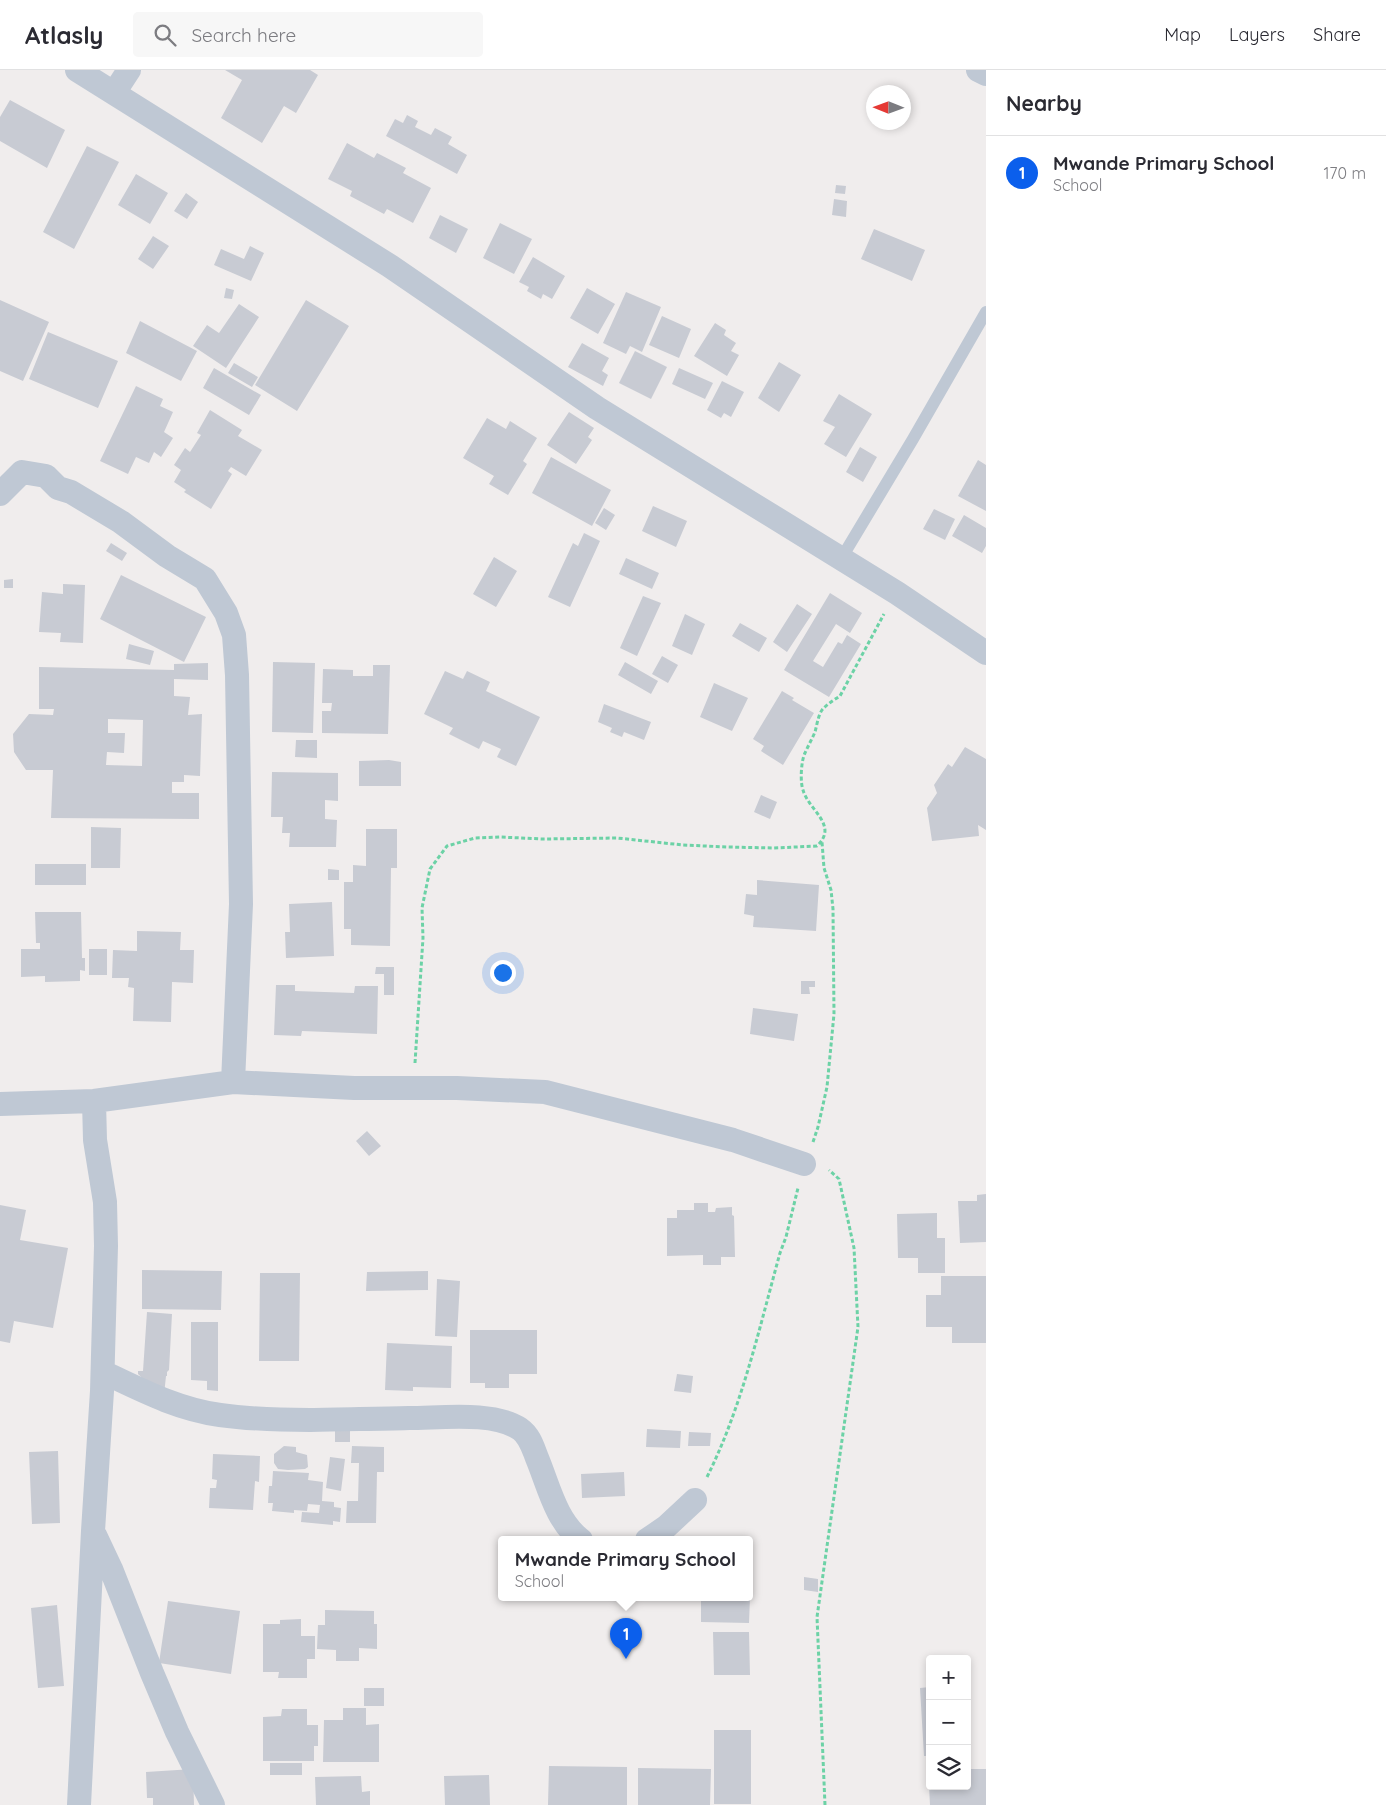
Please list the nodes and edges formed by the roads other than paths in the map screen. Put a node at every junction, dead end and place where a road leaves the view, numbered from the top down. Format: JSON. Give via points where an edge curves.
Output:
{"nodes":[{"id":1,"x":77,"y":70,"type":"edge"},
{"id":2,"x":129,"y":70,"type":"edge"},
{"id":3,"x":978,"y":70,"type":"edge"},
{"id":4,"x":986,"y":74,"type":"edge"},
{"id":5,"x":114,"y":93,"type":"junction"},
{"id":6,"x":986,"y":312,"type":"edge"},
{"id":7,"x":0,"y":494,"type":"edge"},
{"id":8,"x":841,"y":559,"type":"junction"},
{"id":9,"x":986,"y":653,"type":"edge"},
{"id":10,"x":232,"y":1082,"type":"junction"},
{"id":11,"x":94,"y":1101,"type":"junction"},
{"id":12,"x":0,"y":1104,"type":"edge"},
{"id":13,"x":804,"y":1164,"type":"road end"},
{"id":14,"x":103,"y":1372,"type":"junction"},
{"id":15,"x":695,"y":1500,"type":"road end"},
{"id":16,"x":93,"y":1531,"type":"junction"},
{"id":17,"x":576,"y":1536,"type":"edge"},
{"id":18,"x":652,"y":1536,"type":"edge"},
{"id":19,"x":80,"y":1805,"type":"edge"},
{"id":20,"x":213,"y":1805,"type":"edge"}],
"edges":[{"from":1,"to":5,"type":"street"},
{"from":2,"to":5,"type":"street"},
{"from":3,"to":4,"type":"street"},
{"from":5,"to":8,"type":"street","via":[[390,266],[597,408]]},
{"from":6,"to":8,"type":"lane"},
{"from":7,"to":10,"type":"street","via":[[22,472],[46,476],[58,488],[71,492],[121,522],[205,579],[226,613],[234,635],[238,705],[241,904]]},
{"from":8,"to":9,"type":"street"},
{"from":10,"to":11,"type":"street"},
{"from":10,"to":13,"type":"street","via":[[544,1092],[733,1140]]},
{"from":11,"to":12,"type":"street"},
{"from":11,"to":14,"type":"street","via":[[95,1140],[105,1202]]},
{"from":14,"to":16,"type":"street"},
{"from":14,"to":17,"type":"street","via":[[183,1407],[220,1414],[308,1420],[463,1418],[504,1421],[526,1434],[561,1519]]},
{"from":15,"to":18,"type":"street"},
{"from":16,"to":19,"type":"street"},
{"from":16,"to":20,"type":"street","via":[[177,1732]]}]}
